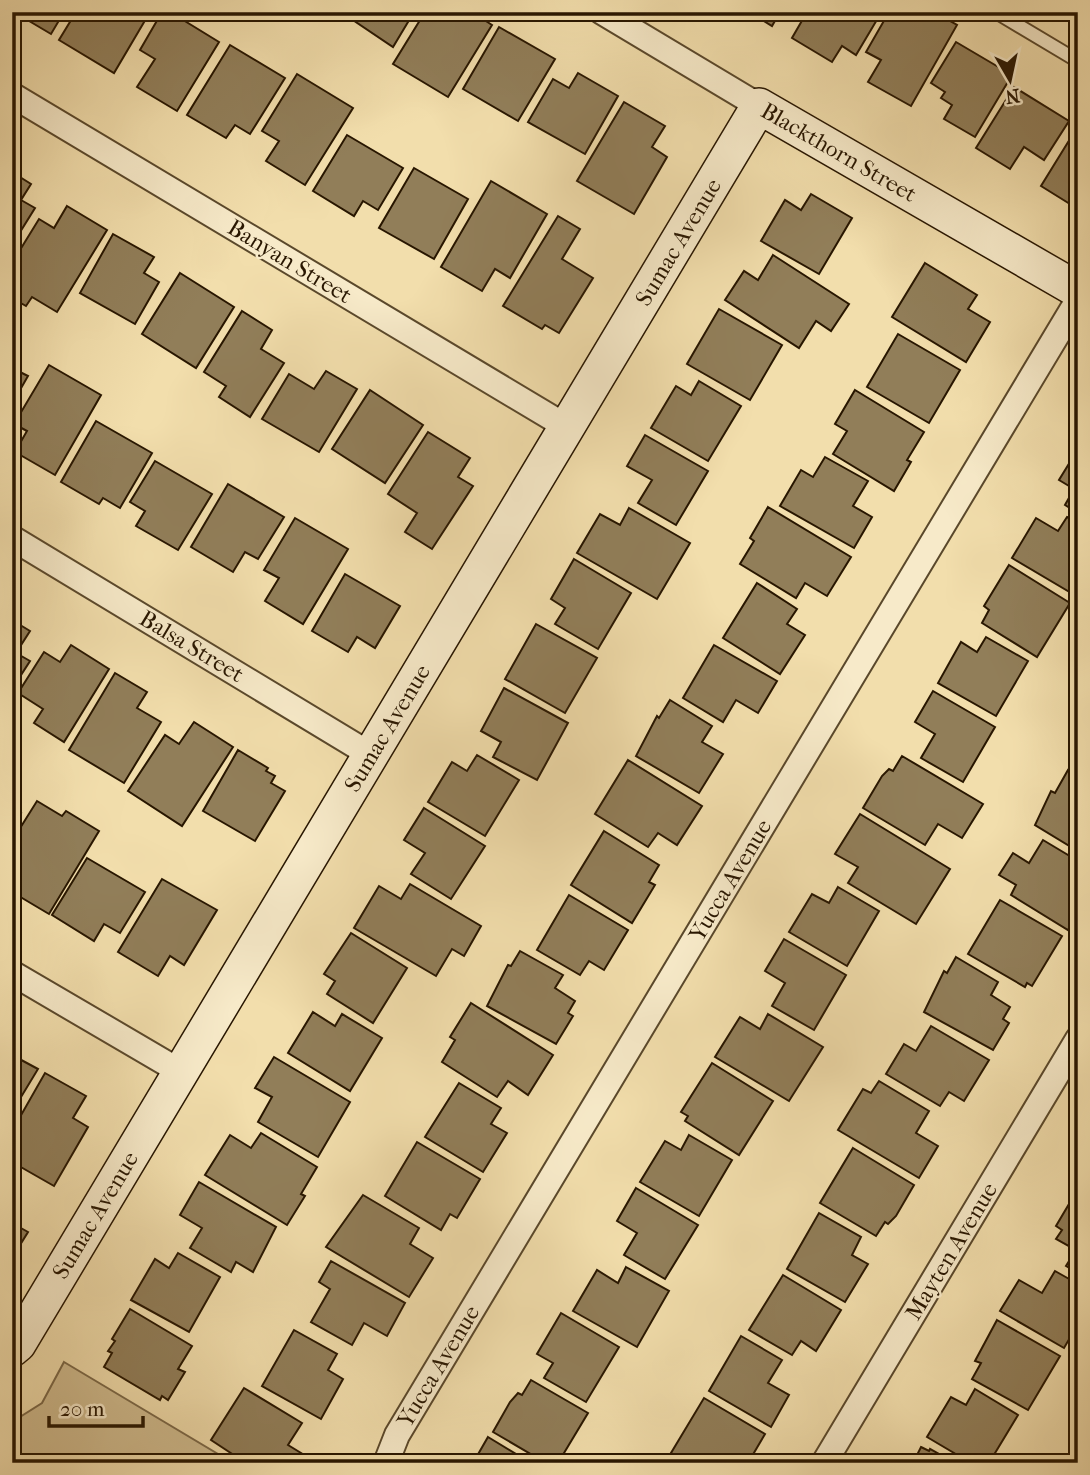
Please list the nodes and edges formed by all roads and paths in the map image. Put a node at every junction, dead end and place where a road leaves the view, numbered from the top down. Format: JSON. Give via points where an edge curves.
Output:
{"nodes":[{"id":1,"x":602,"y":12,"type":"edge"},
{"id":2,"x":996,"y":12,"type":"edge"},
{"id":3,"x":1078,"y":61,"type":"edge"},
{"id":4,"x":12,"y":95,"type":"edge"},
{"id":5,"x":759,"y":106,"type":"junction"},
{"id":6,"x":1078,"y":290,"type":"edge"},
{"id":7,"x":1078,"y":300,"type":"edge"},
{"id":8,"x":567,"y":427,"type":"junction"},
{"id":9,"x":12,"y":538,"type":"edge"},
{"id":10,"x":371,"y":755,"type":"junction"},
{"id":11,"x":12,"y":973,"type":"edge"},
{"id":12,"x":1078,"y":1039,"type":"edge"},
{"id":13,"x":181,"y":1072,"type":"junction"},
{"id":14,"x":12,"y":1349,"type":"edge"},
{"id":15,"x":386,"y":1463,"type":"edge"},
{"id":16,"x":824,"y":1463,"type":"edge"}],
"edges":[{"from":1,"to":5,"type":"street","name":"Blackthorn Street"},
{"from":2,"to":3,"type":"lane"},
{"from":4,"to":8,"type":"street","name":"Banyan Street"},
{"from":5,"to":6,"type":"street","name":"Blackthorn Street"},
{"from":5,"to":8,"type":"street","name":"Sumac Avenue"},
{"from":7,"to":15,"type":"street","name":"Yucca Avenue","via":[[404,1423]]},
{"from":8,"to":10,"type":"street","name":"Sumac Avenue"},
{"from":9,"to":10,"type":"street","name":"Balsa Street"},
{"from":10,"to":13,"type":"street","name":"Sumac Avenue"},
{"from":11,"to":13,"type":"street"},
{"from":12,"to":16,"type":"street","name":"Mayten Avenue"},
{"from":13,"to":14,"type":"street","name":"Sumac Avenue"}]}
